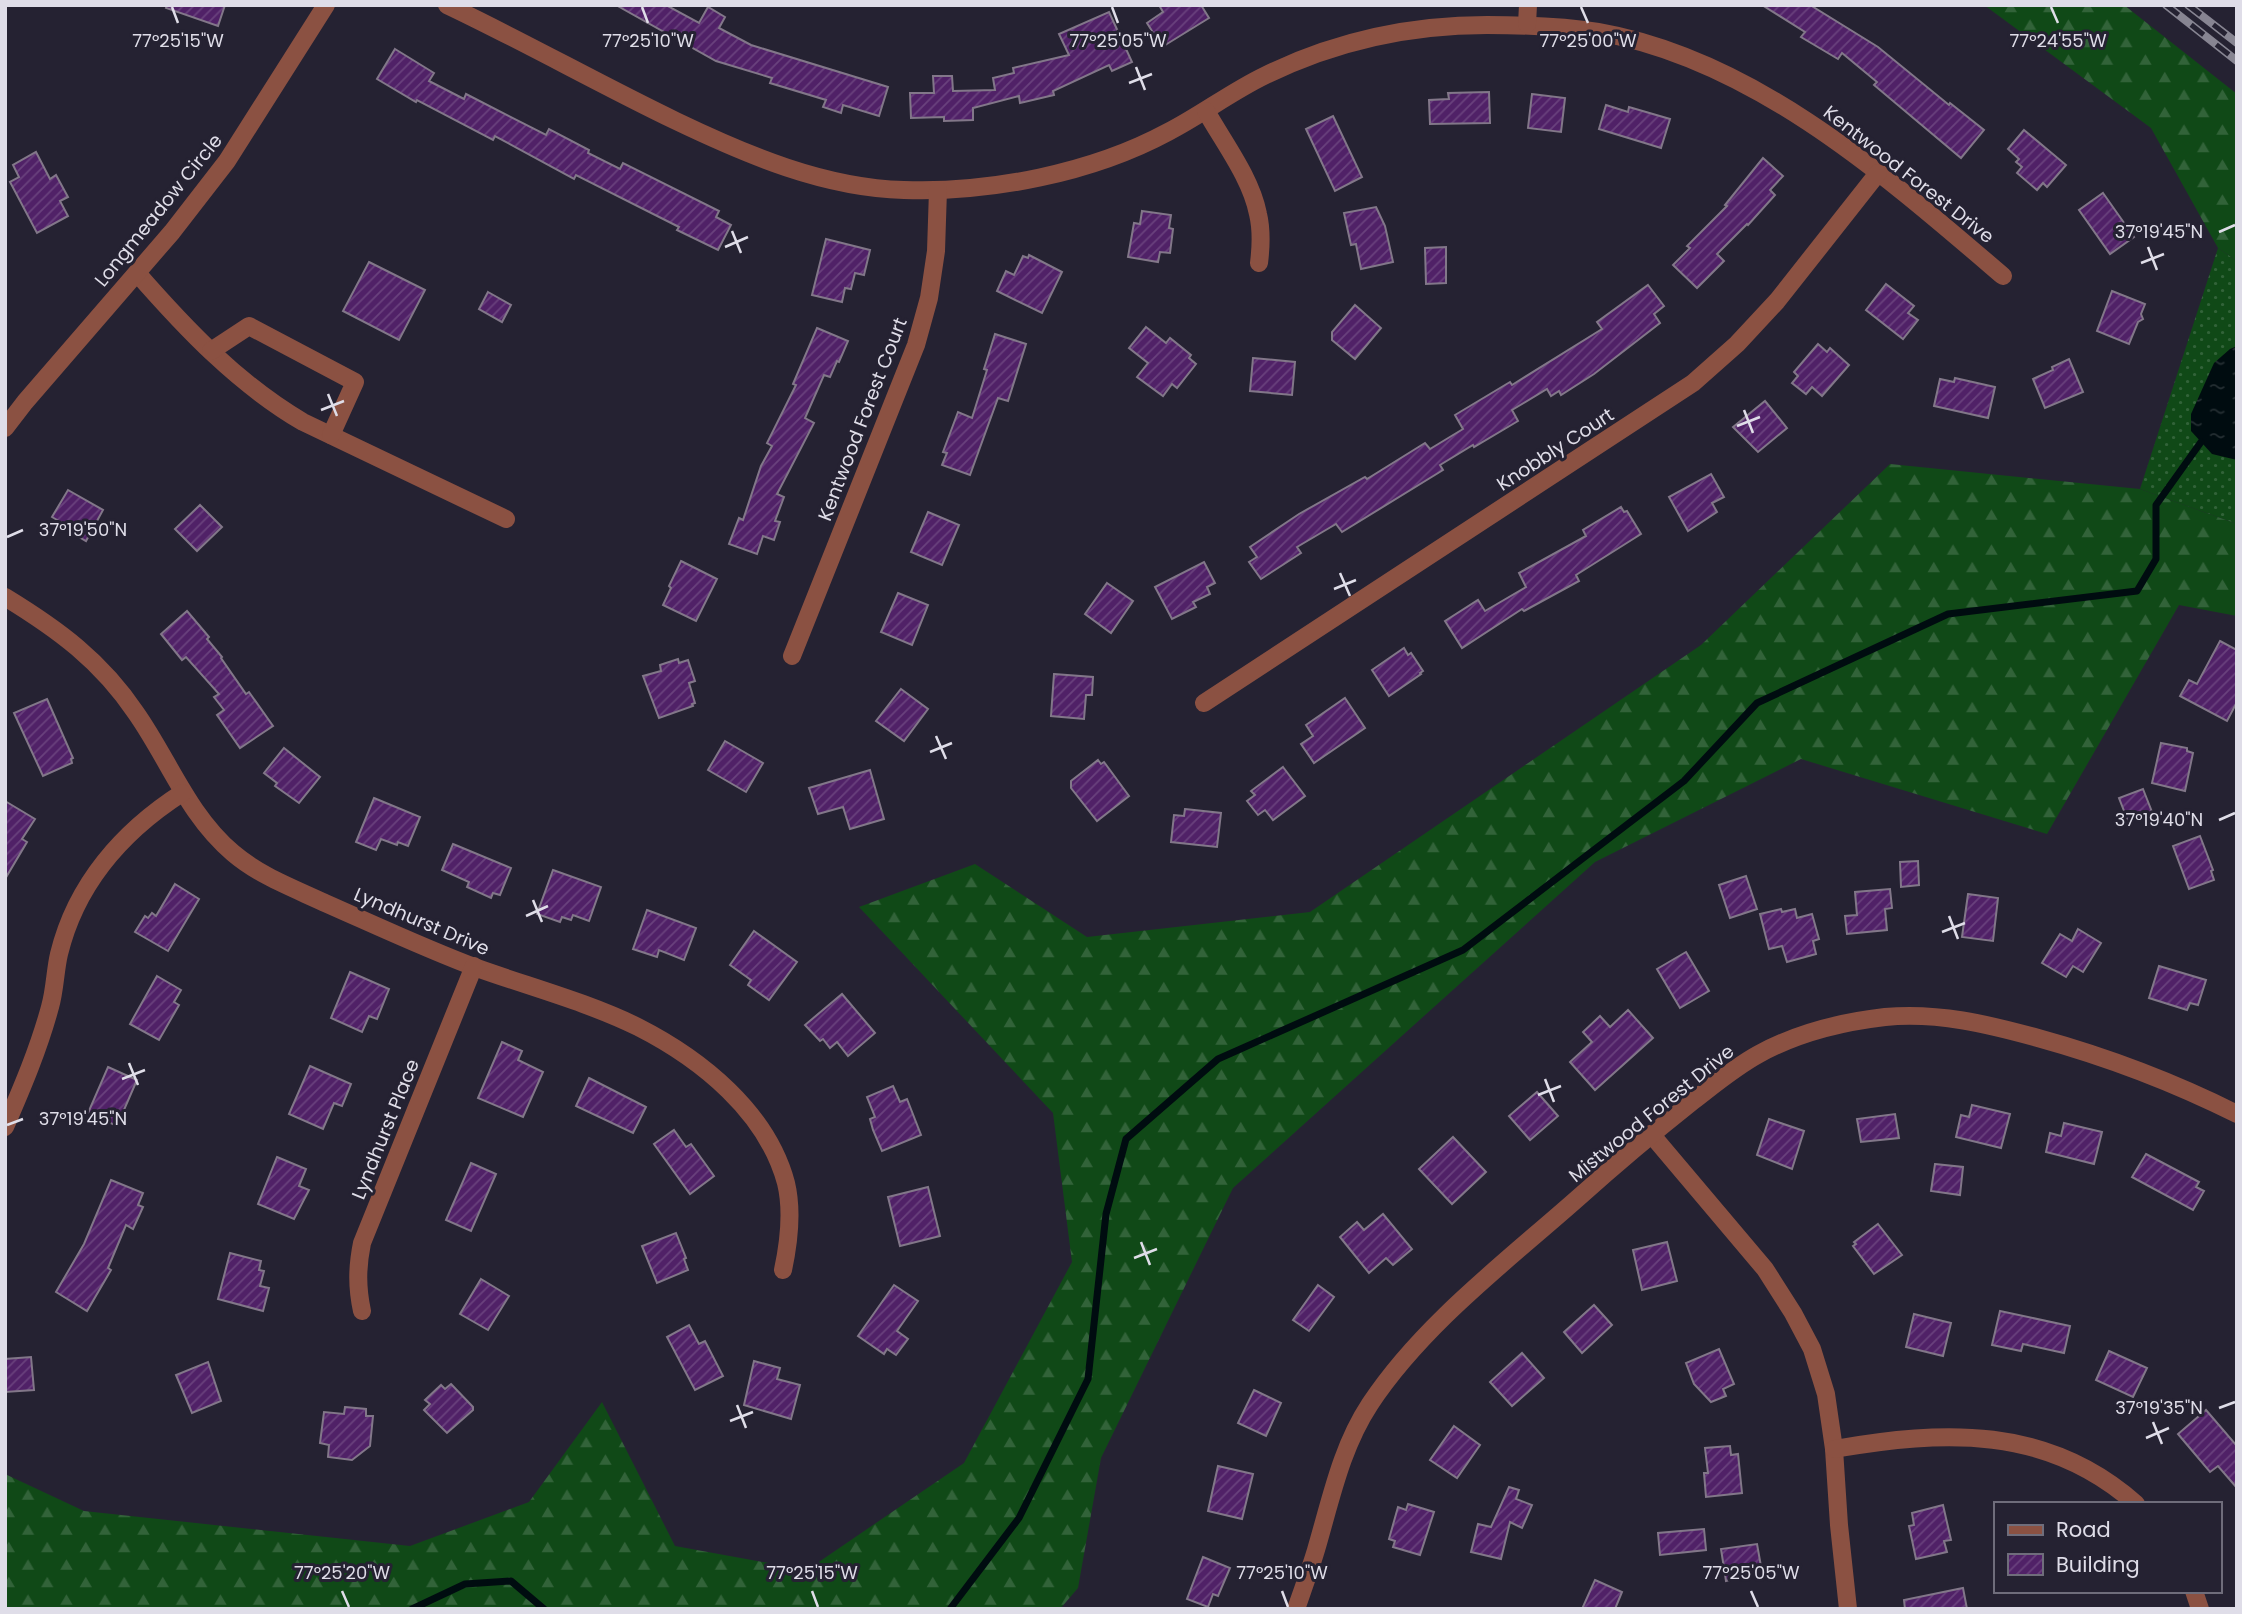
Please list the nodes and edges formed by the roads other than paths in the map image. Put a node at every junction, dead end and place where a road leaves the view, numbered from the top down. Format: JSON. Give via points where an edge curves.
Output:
{"nodes":[{"id":1,"x":326,"y":5,"type":"edge"},
{"id":2,"x":447,"y":5,"type":"edge"},
{"id":3,"x":1528,"y":5,"type":"edge"},
{"id":4,"x":1527,"y":24,"type":"junction"},
{"id":5,"x":1206,"y":111,"type":"junction"},
{"id":6,"x":1878,"y":173,"type":"junction"},
{"id":7,"x":938,"y":190,"type":"junction"},
{"id":8,"x":1259,"y":263,"type":"dead end"},
{"id":9,"x":136,"y":273,"type":"junction"},
{"id":10,"x":2003,"y":276,"type":"dead end"},
{"id":11,"x":211,"y":351,"type":"junction"},
{"id":12,"x":5,"y":428,"type":"edge"},
{"id":13,"x":331,"y":436,"type":"junction"},
{"id":14,"x":506,"y":519,"type":"dead end"},
{"id":15,"x":5,"y":597,"type":"edge"},
{"id":16,"x":792,"y":656,"type":"dead end"},
{"id":17,"x":1204,"y":703,"type":"dead end"},
{"id":18,"x":182,"y":793,"type":"junction"},
{"id":19,"x":474,"y":967,"type":"junction"},
{"id":20,"x":2237,"y":1114,"type":"edge"},
{"id":21,"x":5,"y":1127,"type":"edge"},
{"id":22,"x":1651,"y":1134,"type":"junction"},
{"id":23,"x":783,"y":1270,"type":"dead end"},
{"id":24,"x":362,"y":1311,"type":"dead end"},
{"id":25,"x":1834,"y":1449,"type":"junction"},
{"id":26,"x":2134,"y":1502,"type":"edge"},
{"id":27,"x":1296,"y":1609,"type":"edge"},
{"id":28,"x":1848,"y":1609,"type":"edge"}],
"edges":[{"from":1,"to":9,"type":"street","name":"Longmeadow Circle","via":[[227,160]]},
{"from":2,"to":7,"type":"street","name":"Kentwood Forest Drive","via":[[741,152],[842,182]]},
{"from":3,"to":4,"type":"street"},
{"from":4,"to":5,"type":"street","name":"Kentwood Forest Drive","via":[[1430,27],[1364,39],[1264,76]]},
{"from":4,"to":6,"type":"street","name":"Kentwood Forest Drive","via":[[1600,32],[1684,57],[1768,98],[1829,135]]},
{"from":5,"to":7,"type":"street","name":"Kentwood Forest Drive","via":[[1165,134],[1082,168],[1021,181]]},
{"from":5,"to":8,"type":"street","via":[[1250,189],[1258,213]]},
{"from":6,"to":10,"type":"street","name":"Kentwood Forest Drive"},
{"from":6,"to":17,"type":"street","name":"Knobbly Court","via":[[1777,301],[1693,383]]},
{"from":7,"to":16,"type":"street","name":"Kentwood Forest Court","via":[[936,251],[916,345]]},
{"from":9,"to":11,"type":"street"},
{"from":9,"to":12,"type":"street","name":"Longmeadow Circle"},
{"from":11,"to":13,"type":"street","via":[[273,405]]},
{"from":11,"to":13,"type":"street","via":[[249,326],[355,382]]},
{"from":13,"to":14,"type":"street"},
{"from":15,"to":18,"type":"street","name":"Lyndhurst Drive","via":[[57,630],[112,680],[138,715]]},
{"from":18,"to":19,"type":"street","name":"Lyndhurst Drive","via":[[233,853],[266,876]]},
{"from":18,"to":21,"type":"street","via":[[126,836],[88,884],[71,918],[59,954],[51,1006]]},
{"from":19,"to":23,"type":"street","name":"Lyndhurst Drive","via":[[637,1027],[703,1069],[739,1101],[763,1131],[786,1185],[789,1240]]},
{"from":19,"to":24,"type":"street","name":"Lyndhurst Place","via":[[362,1243],[357,1278]]},
{"from":20,"to":22,"type":"street","name":"Mistwood Forest Drive","via":[[2138,1070],[2067,1046],[1976,1021],[1886,1017],[1840,1024],[1762,1052],[1733,1069]]},
{"from":22,"to":25,"type":"street","via":[[1765,1269],[1793,1313],[1812,1349],[1826,1394]]},
{"from":22,"to":27,"type":"street","name":"Mistwood Forest Drive","via":[[1493,1273],[1395,1368],[1352,1436]]},
{"from":25,"to":26,"type":"street","via":[[1927,1437],[2029,1446],[2092,1470]]},
{"from":25,"to":28,"type":"street"}]}
